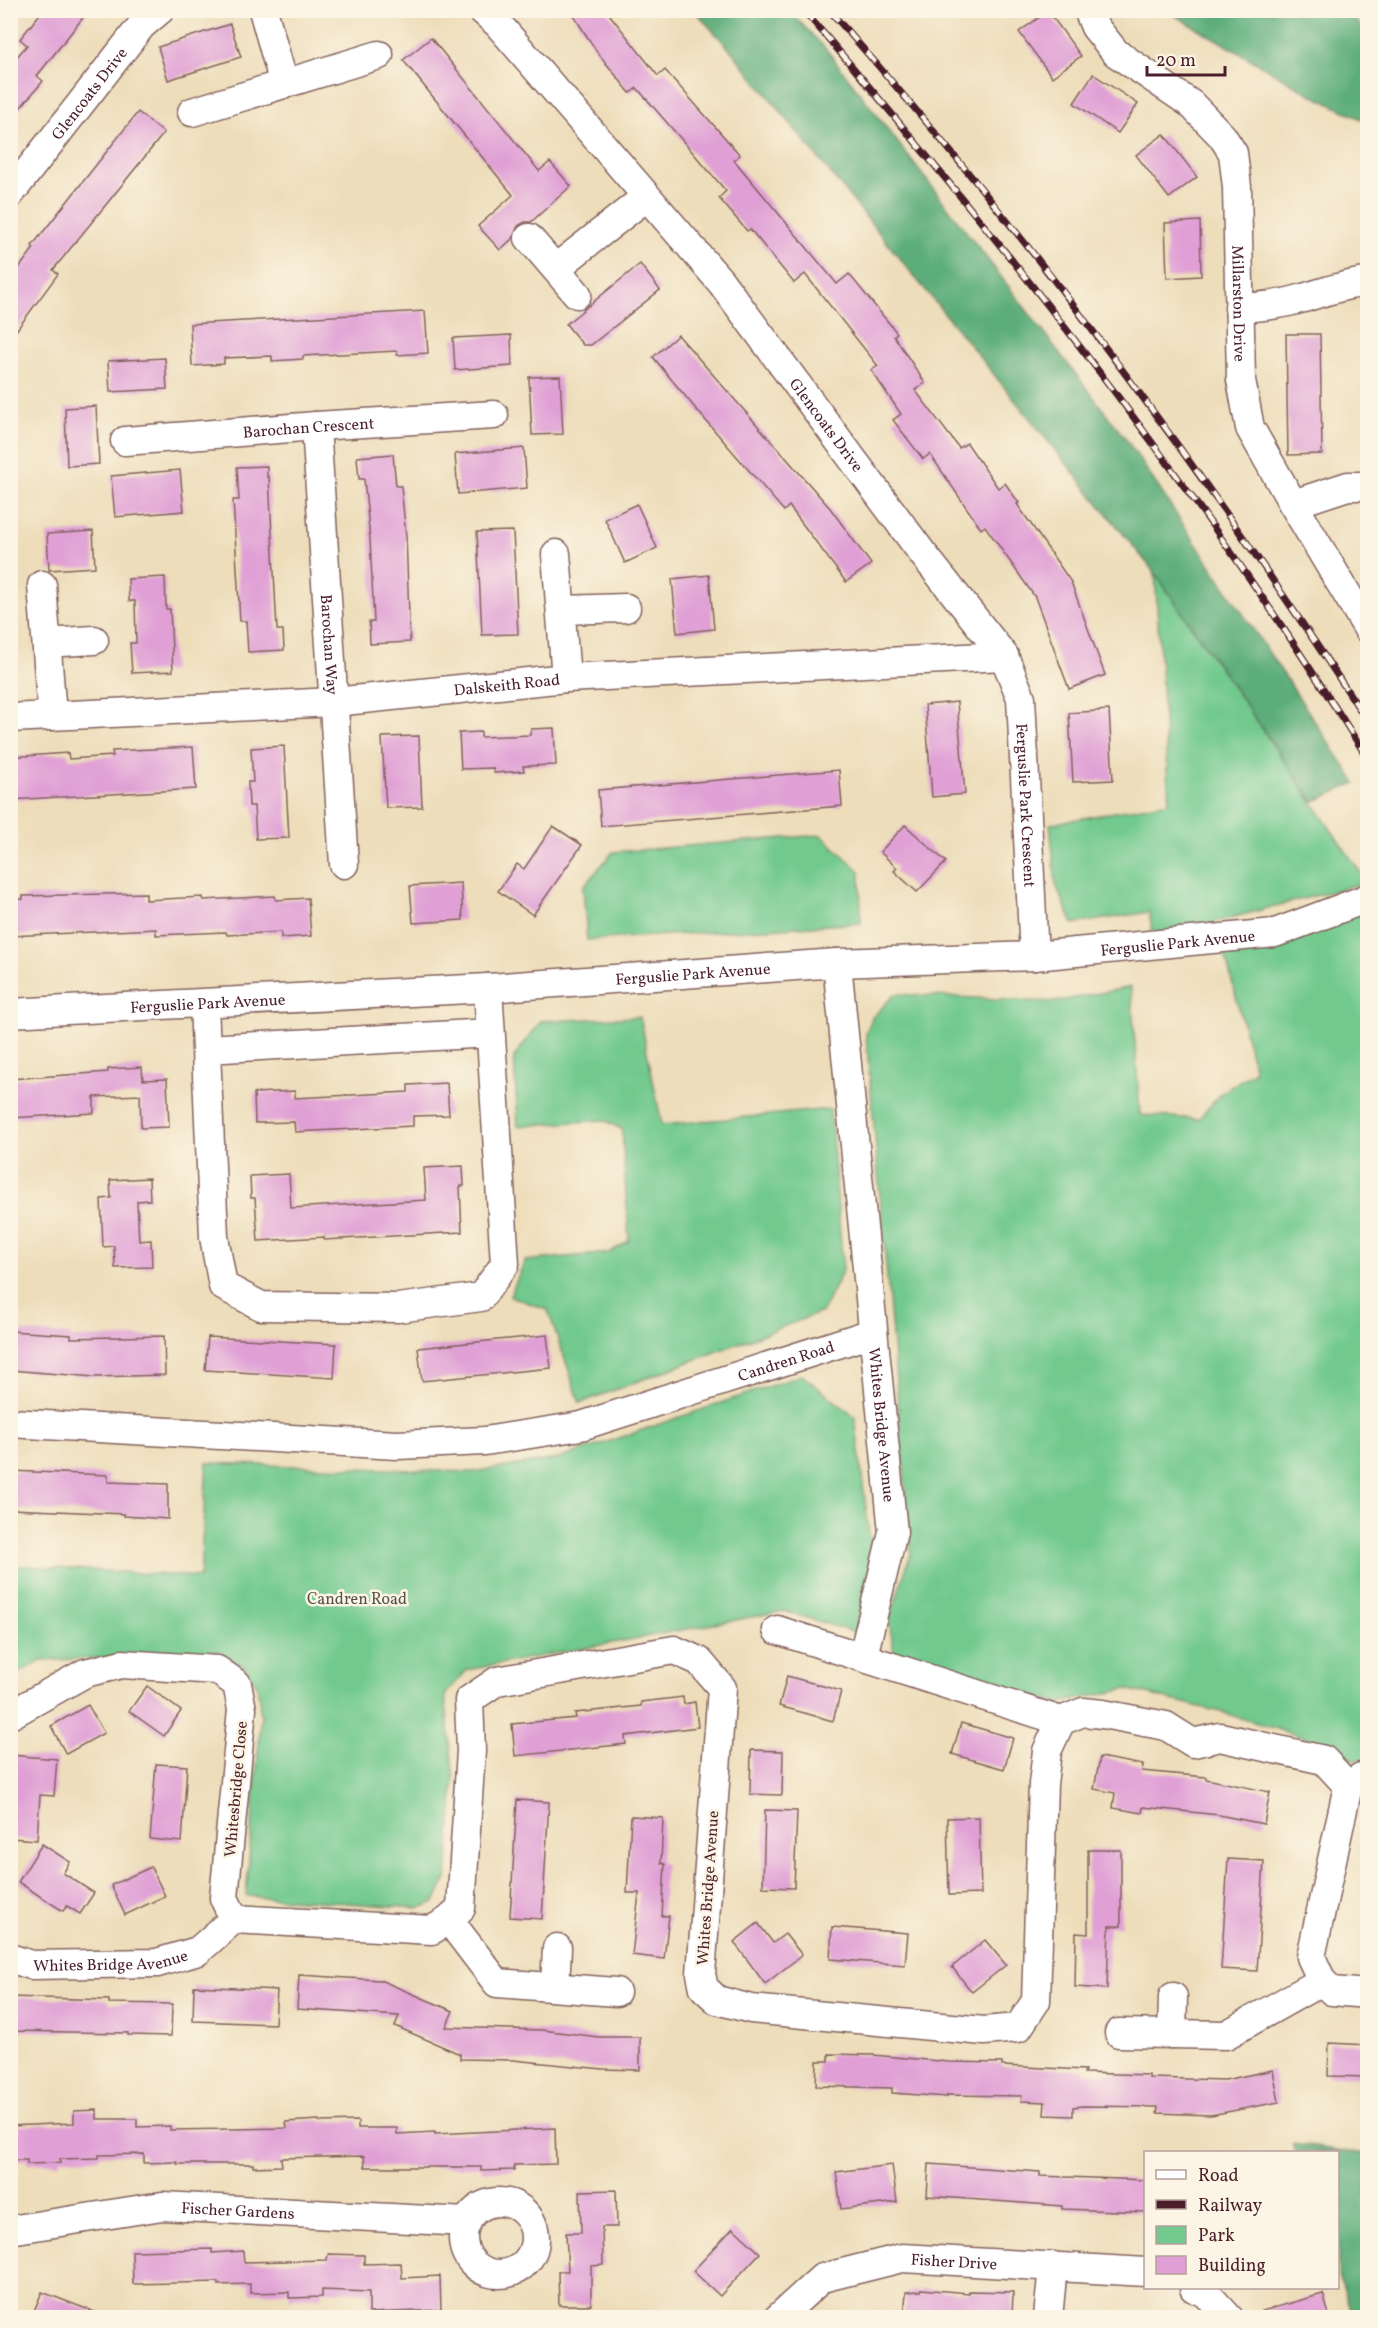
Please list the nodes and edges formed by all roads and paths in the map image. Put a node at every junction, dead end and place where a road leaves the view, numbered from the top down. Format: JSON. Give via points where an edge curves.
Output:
{"nodes":[{"id":1,"x":160,"y":10,"type":"edge"},
{"id":2,"x":263,"y":10,"type":"edge"},
{"id":3,"x":482,"y":10,"type":"edge"},
{"id":4,"x":1088,"y":10,"type":"edge"},
{"id":5,"x":379,"y":55,"type":"dead end"},
{"id":6,"x":284,"y":84,"type":"junction"},
{"id":7,"x":192,"y":112,"type":"dead end"},
{"id":8,"x":14,"y":181,"type":"edge"},
{"id":9,"x":646,"y":197,"type":"junction"},
{"id":10,"x":529,"y":238,"type":"dead end"},
{"id":11,"x":556,"y":268,"type":"junction"},
{"id":12,"x":1368,"y":282,"type":"edge"},
{"id":13,"x":577,"y":294,"type":"dead end"},
{"id":14,"x":1239,"y":308,"type":"junction"},
{"id":15,"x":494,"y":415,"type":"dead end"},
{"id":16,"x":316,"y":426,"type":"junction"},
{"id":17,"x":124,"y":441,"type":"dead end"},
{"id":18,"x":1368,"y":486,"type":"edge"},
{"id":19,"x":1293,"y":504,"type":"junction"},
{"id":20,"x":556,"y":555,"type":"dead end"},
{"id":21,"x":42,"y":585,"type":"dead end"},
{"id":22,"x":626,"y":608,"type":"dead end"},
{"id":23,"x":561,"y":610,"type":"junction"},
{"id":24,"x":1368,"y":628,"type":"edge"},
{"id":25,"x":94,"y":640,"type":"dead end"},
{"id":26,"x":47,"y":643,"type":"junction"},
{"id":27,"x":1004,"y":656,"type":"junction"},
{"id":28,"x":566,"y":678,"type":"junction"},
{"id":29,"x":334,"y":702,"type":"junction"},
{"id":30,"x":52,"y":716,"type":"junction"},
{"id":31,"x":10,"y":718,"type":"edge"},
{"id":32,"x":344,"y":864,"type":"dead end"},
{"id":33,"x":1368,"y":898,"type":"edge"},
{"id":34,"x":1034,"y":956,"type":"junction"},
{"id":35,"x":837,"y":963,"type":"junction"},
{"id":36,"x":488,"y":988,"type":"junction"},
{"id":37,"x":204,"y":1004,"type":"junction"},
{"id":38,"x":10,"y":1013,"type":"edge"},
{"id":39,"x":490,"y":1033,"type":"junction"},
{"id":40,"x":207,"y":1049,"type":"junction"},
{"id":41,"x":872,"y":1333,"type":"junction"},
{"id":42,"x":10,"y":1423,"type":"edge"},
{"id":43,"x":777,"y":1630,"type":"dead end"},
{"id":44,"x":863,"y":1656,"type":"junction"},
{"id":45,"x":10,"y":1715,"type":"edge"},
{"id":46,"x":1061,"y":1721,"type":"junction"},
{"id":47,"x":1358,"y":1781,"type":"edge"},
{"id":48,"x":234,"y":1919,"type":"junction"},
{"id":49,"x":449,"y":1920,"type":"junction"},
{"id":50,"x":557,"y":1948,"type":"dead end"},
{"id":51,"x":10,"y":1958,"type":"edge"},
{"id":52,"x":1322,"y":1981,"type":"junction"},
{"id":53,"x":555,"y":1988,"type":"junction"},
{"id":54,"x":616,"y":1992,"type":"dead end"},
{"id":55,"x":1368,"y":1994,"type":"edge"},
{"id":56,"x":1173,"y":1997,"type":"dead end"},
{"id":57,"x":1119,"y":2032,"type":"dead end"},
{"id":58,"x":1172,"y":2034,"type":"junction"},
{"id":59,"x":467,"y":2222,"type":"dead end"},
{"id":60,"x":10,"y":2230,"type":"edge"},
{"id":61,"x":1053,"y":2266,"type":"junction"},
{"id":62,"x":1144,"y":2272,"type":"edge"},
{"id":63,"x":1196,"y":2289,"type":"edge"},
{"id":64,"x":778,"y":2318,"type":"edge"},
{"id":65,"x":1048,"y":2318,"type":"edge"},
{"id":66,"x":1229,"y":2318,"type":"edge"}],
"edges":[{"from":1,"to":8,"type":"street","name":"Glencoats Drive","via":[[142,25]]},
{"from":2,"to":6,"type":"street"},
{"from":3,"to":9,"type":"street","name":"Glencoats Drive"},
{"from":4,"to":14,"type":"street","name":"Millarston Drive","via":[[1095,27],[1116,53],[1191,104],[1233,153]]},
{"from":5,"to":6,"type":"street"},
{"from":6,"to":7,"type":"street"},
{"from":9,"to":11,"type":"street"},
{"from":9,"to":27,"type":"street","name":"Glencoats Drive","via":[[721,282],[923,554]]},
{"from":10,"to":11,"type":"street"},
{"from":11,"to":13,"type":"street"},
{"from":12,"to":14,"type":"street","via":[[1278,304]]},
{"from":14,"to":19,"type":"street","name":"Millarston Drive","via":[[1241,380],[1250,428]]},
{"from":15,"to":16,"type":"street","name":"Barochan Crescent"},
{"from":16,"to":17,"type":"street","name":"Barochan Crescent"},
{"from":16,"to":29,"type":"street","name":"Barochan Way"},
{"from":18,"to":19,"type":"street","via":[[1348,486]]},
{"from":19,"to":24,"type":"street","name":"Millarston Drive"},
{"from":20,"to":23,"type":"street"},
{"from":21,"to":26,"type":"street"},
{"from":22,"to":23,"type":"street"},
{"from":23,"to":28,"type":"street"},
{"from":25,"to":26,"type":"street"},
{"from":26,"to":30,"type":"street"},
{"from":27,"to":28,"type":"street","name":"Dalskeith Road"},
{"from":27,"to":34,"type":"street","name":"Ferguslie Park Crescent","via":[[1021,698]]},
{"from":28,"to":29,"type":"street","name":"Dalskeith Road"},
{"from":29,"to":30,"type":"street","name":"Dalskeith Road"},
{"from":29,"to":32,"type":"street","name":"Barochan Way"},
{"from":30,"to":31,"type":"street","name":"Dalskeith Road"},
{"from":33,"to":34,"type":"street","name":"Ferguslie Park Avenue","via":[[1275,933]]},
{"from":34,"to":35,"type":"street","name":"Ferguslie Park Avenue"},
{"from":35,"to":36,"type":"street","name":"Ferguslie Park Avenue"},
{"from":35,"to":41,"type":"street"},
{"from":36,"to":37,"type":"street","name":"Ferguslie Park Avenue"},
{"from":36,"to":39,"type":"street"},
{"from":37,"to":38,"type":"street","name":"Ferguslie Park Avenue"},
{"from":37,"to":40,"type":"street"},
{"from":39,"to":40,"type":"street"},
{"from":39,"to":40,"type":"street","via":[[505,1264],[481,1297],[398,1308],[261,1306],[224,1286],[214,1237]]},
{"from":41,"to":42,"type":"street","name":"Candren Road","via":[[581,1426],[485,1441],[397,1445]]},
{"from":41,"to":44,"type":"street","name":"Whites Bridge Avenue","via":[[893,1532]]},
{"from":43,"to":44,"type":"street"},
{"from":44,"to":46,"type":"street"},
{"from":45,"to":48,"type":"street","name":"Whitesbridge Close","via":[[85,1673],[122,1664],[217,1670],[237,1684],[242,1709],[224,1898]]},
{"from":46,"to":47,"type":"street","via":[[1083,1712],[1166,1726],[1193,1743],[1220,1737],[1324,1760]]},
{"from":46,"to":49,"type":"street","name":"Whites Bridge Avenue","via":[[1047,1751],[1043,1784],[1036,2001],[1018,2028],[984,2031],[751,2009],[717,2000],[704,1988],[701,1974],[722,1688],[699,1661],[674,1650],[497,1681],[469,1700],[471,1751],[461,1908]]},
{"from":47,"to":52,"type":"street","via":[[1311,1956]]},
{"from":48,"to":49,"type":"street","via":[[432,1930]]},
{"from":48,"to":51,"type":"street","name":"Whites Bridge Avenue","via":[[198,1951],[157,1963],[31,1965]]},
{"from":49,"to":53,"type":"street","via":[[497,1983]]},
{"from":50,"to":53,"type":"street"},
{"from":52,"to":55,"type":"street","via":[[1332,1991]]},
{"from":52,"to":58,"type":"street","via":[[1226,2035]]},
{"from":53,"to":54,"type":"street"},
{"from":56,"to":58,"type":"street"},
{"from":57,"to":58,"type":"street"},
{"from":59,"to":60,"type":"street","name":"Fischer Gardens","via":[[162,2206]]},
{"from":61,"to":62,"type":"street","name":"Fisher Drive"},
{"from":61,"to":64,"type":"street","name":"Fisher Drive","via":[[902,2258],[822,2278]]},
{"from":61,"to":65,"type":"street"},
{"from":63,"to":66,"type":"street","via":[[1206,2293]]}]}
